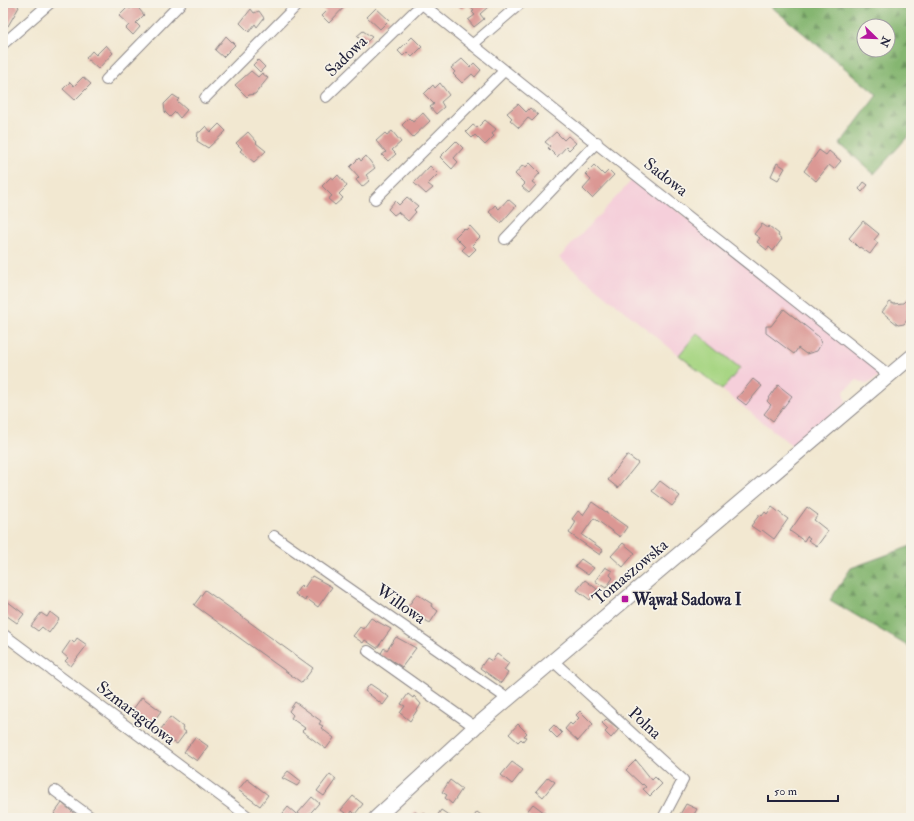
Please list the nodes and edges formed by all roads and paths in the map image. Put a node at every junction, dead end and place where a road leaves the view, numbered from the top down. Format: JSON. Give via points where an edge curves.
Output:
{"nodes":[{"id":1,"x":50,"y":3,"type":"edge"},
{"id":2,"x":181,"y":3,"type":"edge"},
{"id":3,"x":299,"y":3,"type":"edge"},
{"id":4,"x":520,"y":3,"type":"edge"},
{"id":5,"x":422,"y":4,"type":"edge"},
{"id":6,"x":4,"y":42,"type":"edge"},
{"id":7,"x":472,"y":45,"type":"junction"},
{"id":8,"x":504,"y":71,"type":"junction"},
{"id":9,"x":106,"y":80,"type":"dead end"},
{"id":10,"x":326,"y":97,"type":"dead end"},
{"id":11,"x":205,"y":98,"type":"dead end"},
{"id":12,"x":597,"y":142,"type":"junction"},
{"id":13,"x":375,"y":199,"type":"dead end"},
{"id":14,"x":505,"y":239,"type":"dead end"},
{"id":15,"x":911,"y":357,"type":"edge"},
{"id":16,"x":889,"y":375,"type":"junction"},
{"id":17,"x":274,"y":536,"type":"dead end"},
{"id":18,"x":3,"y":634,"type":"edge"},
{"id":19,"x":368,"y":651,"type":"dead end"},
{"id":20,"x":553,"y":661,"type":"junction"},
{"id":21,"x":508,"y":700,"type":"junction"},
{"id":22,"x":475,"y":727,"type":"junction"},
{"id":23,"x":55,"y":790,"type":"dead end"},
{"id":24,"x":92,"y":818,"type":"edge"},
{"id":25,"x":250,"y":818,"type":"edge"},
{"id":26,"x":376,"y":818,"type":"edge"},
{"id":27,"x":663,"y":818,"type":"edge"}],
"edges":[{"from":1,"to":6,"type":"street"},
{"from":2,"to":9,"type":"street"},
{"from":3,"to":11,"type":"street"},
{"from":4,"to":7,"type":"street"},
{"from":5,"to":7,"type":"street","name":"Sadowa"},
{"from":5,"to":10,"type":"street","name":"Sadowa"},
{"from":7,"to":8,"type":"street","name":"Sadowa"},
{"from":8,"to":12,"type":"street","name":"Sadowa"},
{"from":8,"to":13,"type":"street"},
{"from":12,"to":14,"type":"street"},
{"from":12,"to":16,"type":"street","name":"Sadowa"},
{"from":15,"to":16,"type":"street","name":"Tomaszowska"},
{"from":16,"to":20,"type":"street","name":"Tomaszowska"},
{"from":17,"to":21,"type":"street","name":"Willowa"},
{"from":18,"to":25,"type":"street","name":"Szmaragdowa"},
{"from":19,"to":22,"type":"street"},
{"from":20,"to":21,"type":"street","name":"Tomaszowska"},
{"from":20,"to":27,"type":"street","name":"Polna","via":[[683,780]]},
{"from":21,"to":22,"type":"street","name":"Tomaszowska"},
{"from":22,"to":26,"type":"street","name":"Tomaszowska"},
{"from":23,"to":24,"type":"street"}]}
